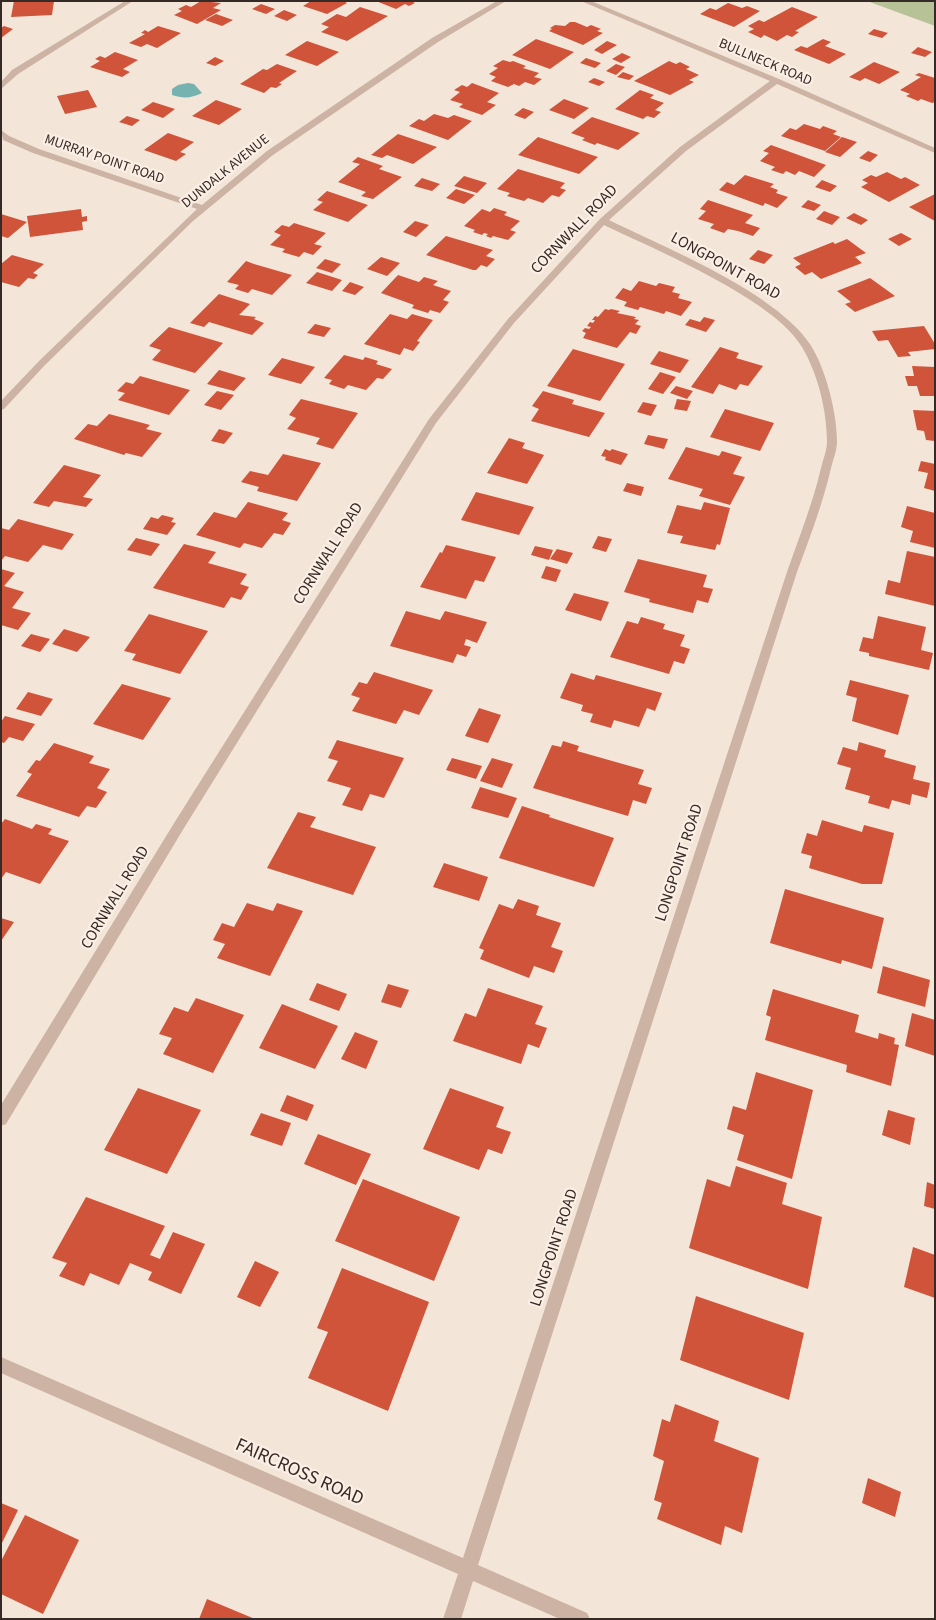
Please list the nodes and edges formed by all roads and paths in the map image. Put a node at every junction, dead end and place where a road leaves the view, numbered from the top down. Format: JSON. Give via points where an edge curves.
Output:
{"nodes":[{"id":1,"x":130,"y":1,"type":"edge"},
{"id":2,"x":503,"y":1,"type":"edge"},
{"id":3,"x":584,"y":1,"type":"edge"},
{"id":4,"x":776,"y":81,"type":"junction"},
{"id":5,"x":1,"y":87,"type":"edge"},
{"id":6,"x":1,"y":132,"type":"edge"},
{"id":7,"x":935,"y":151,"type":"edge"},
{"id":8,"x":202,"y":208,"type":"junction"},
{"id":9,"x":603,"y":221,"type":"junction"},
{"id":10,"x":1,"y":407,"type":"edge"},
{"id":11,"x":1,"y":1119,"type":"edge"},
{"id":12,"x":1,"y":1365,"type":"edge"},
{"id":13,"x":468,"y":1570,"type":"junction"},
{"id":14,"x":452,"y":1619,"type":"edge"},
{"id":15,"x":580,"y":1619,"type":"edge"}],
"edges":[{"from":1,"to":5,"type":"street","via":[[15,72]]},
{"from":2,"to":8,"type":"street","name":"DUNDALK AVENUE","via":[[436,40],[270,152]]},
{"from":3,"to":4,"type":"street","name":"BULLNECK ROAD"},
{"from":4,"to":7,"type":"street","name":"BULLNECK ROAD"},
{"from":4,"to":9,"type":"street","name":"CORNWALL ROAD","via":[[683,149]]},
{"from":6,"to":8,"type":"street","name":"MURRAY POINT ROAD","via":[[6,138],[36,152]]},
{"from":8,"to":10,"type":"street","name":"DUNDALK AVENUE","via":[[109,296]]},
{"from":9,"to":11,"type":"street","name":"CORNWALL ROAD","via":[[511,320],[432,421],[180,824]]},
{"from":9,"to":13,"type":"street","name":"LONGPOINT ROAD","via":[[686,261],[749,295],[783,318],[806,345],[820,374],[832,443],[820,494]]},
{"from":12,"to":13,"type":"street","name":"FAIRCROSS ROAD"},
{"from":13,"to":14,"type":"street","name":"LONGPOINT ROAD"},
{"from":13,"to":15,"type":"street","name":"FAIRCROSS ROAD"}]}
